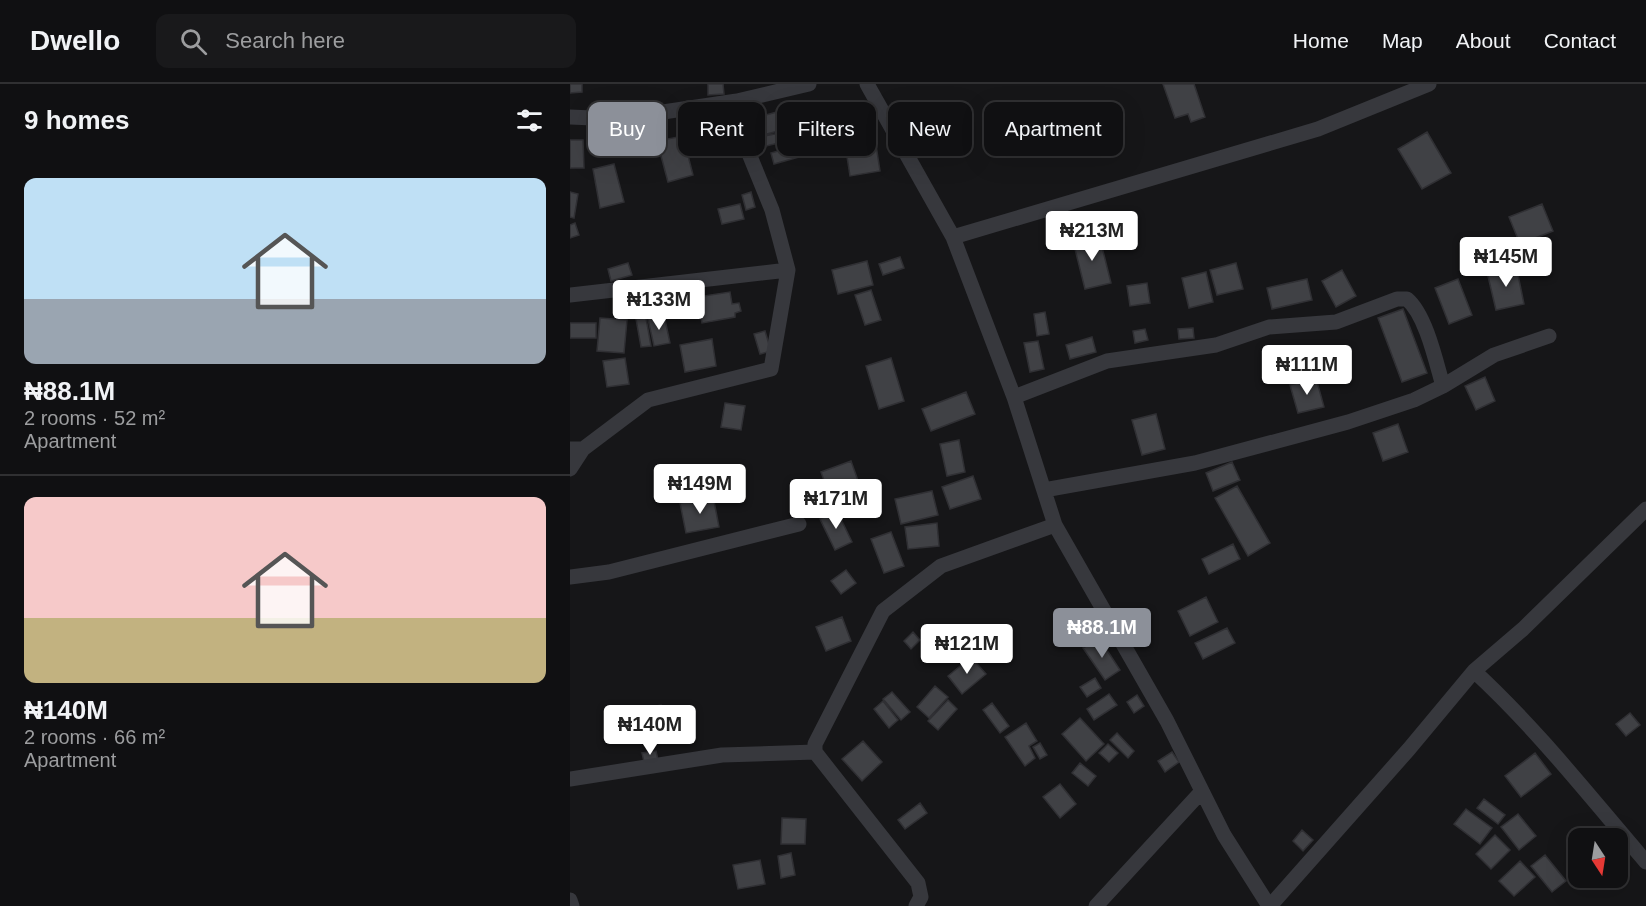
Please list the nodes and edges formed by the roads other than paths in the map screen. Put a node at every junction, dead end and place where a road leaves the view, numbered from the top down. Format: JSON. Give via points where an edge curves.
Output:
{"nodes":[{"id":1,"x":809,"y":84,"type":"edge"},
{"id":2,"x":867,"y":84,"type":"edge"},
{"id":3,"x":1429,"y":84,"type":"edge"},
{"id":4,"x":737,"y":101,"type":"junction"},
{"id":5,"x":570,"y":117,"type":"edge"},
{"id":6,"x":953,"y":237,"type":"junction"},
{"id":7,"x":788,"y":270,"type":"junction"},
{"id":8,"x":570,"y":295,"type":"edge"},
{"id":9,"x":1550,"y":336,"type":"dead end"},
{"id":10,"x":1443,"y":386,"type":"junction"},
{"id":11,"x":1014,"y":397,"type":"junction"},
{"id":12,"x":577,"y":449,"type":"edge"},
{"id":13,"x":570,"y":469,"type":"edge"},
{"id":14,"x":1044,"y":490,"type":"junction"},
{"id":15,"x":1646,"y":509,"type":"edge"},
{"id":16,"x":799,"y":524,"type":"dead end"},
{"id":17,"x":1055,"y":525,"type":"junction"},
{"id":18,"x":570,"y":577,"type":"edge"},
{"id":19,"x":1474,"y":671,"type":"junction"},
{"id":20,"x":815,"y":752,"type":"junction"},
{"id":21,"x":570,"y":779,"type":"edge"},
{"id":22,"x":1202,"y":791,"type":"junction"},
{"id":23,"x":1646,"y":862,"type":"edge"},
{"id":24,"x":570,"y":900,"type":"edge"},
{"id":25,"x":572,"y":906,"type":"edge"},
{"id":26,"x":916,"y":906,"type":"edge"},
{"id":27,"x":1096,"y":906,"type":"edge"},
{"id":28,"x":1270,"y":906,"type":"edge"}],
"edges":[{"from":1,"to":4,"type":"street"},
{"from":2,"to":6,"type":"street"},
{"from":3,"to":6,"type":"street","via":[[1318,129]]},
{"from":4,"to":5,"type":"street","via":[[616,119]]},
{"from":4,"to":7,"type":"street","via":[[743,139],[772,210]]},
{"from":6,"to":11,"type":"street"},
{"from":7,"to":8,"type":"street"},
{"from":7,"to":12,"type":"street","via":[[771,369],[648,400]]},
{"from":9,"to":10,"type":"street","via":[[1494,355]]},
{"from":10,"to":11,"type":"street","via":[[1418,310],[1407,299],[1397,299],[1336,322],[1269,327],[1216,345],[1107,361]]},
{"from":10,"to":14,"type":"street","via":[[1348,422],[1195,463]]},
{"from":11,"to":14,"type":"street"},
{"from":12,"to":13,"type":"street"},
{"from":14,"to":17,"type":"street"},
{"from":15,"to":19,"type":"street","via":[[1523,629]]},
{"from":16,"to":18,"type":"street","via":[[609,572]]},
{"from":17,"to":20,"type":"street","via":[[941,567],[883,611],[815,744]]},
{"from":17,"to":22,"type":"street","via":[[1167,721]]},
{"from":19,"to":23,"type":"street","via":[[1540,739]]},
{"from":19,"to":28,"type":"street"},
{"from":20,"to":21,"type":"street","via":[[722,755]]},
{"from":20,"to":26,"type":"street","via":[[918,884],[921,897]]},
{"from":22,"to":27,"type":"street"},
{"from":22,"to":28,"type":"street","via":[[1224,835]]},
{"from":24,"to":25,"type":"street"}]}
